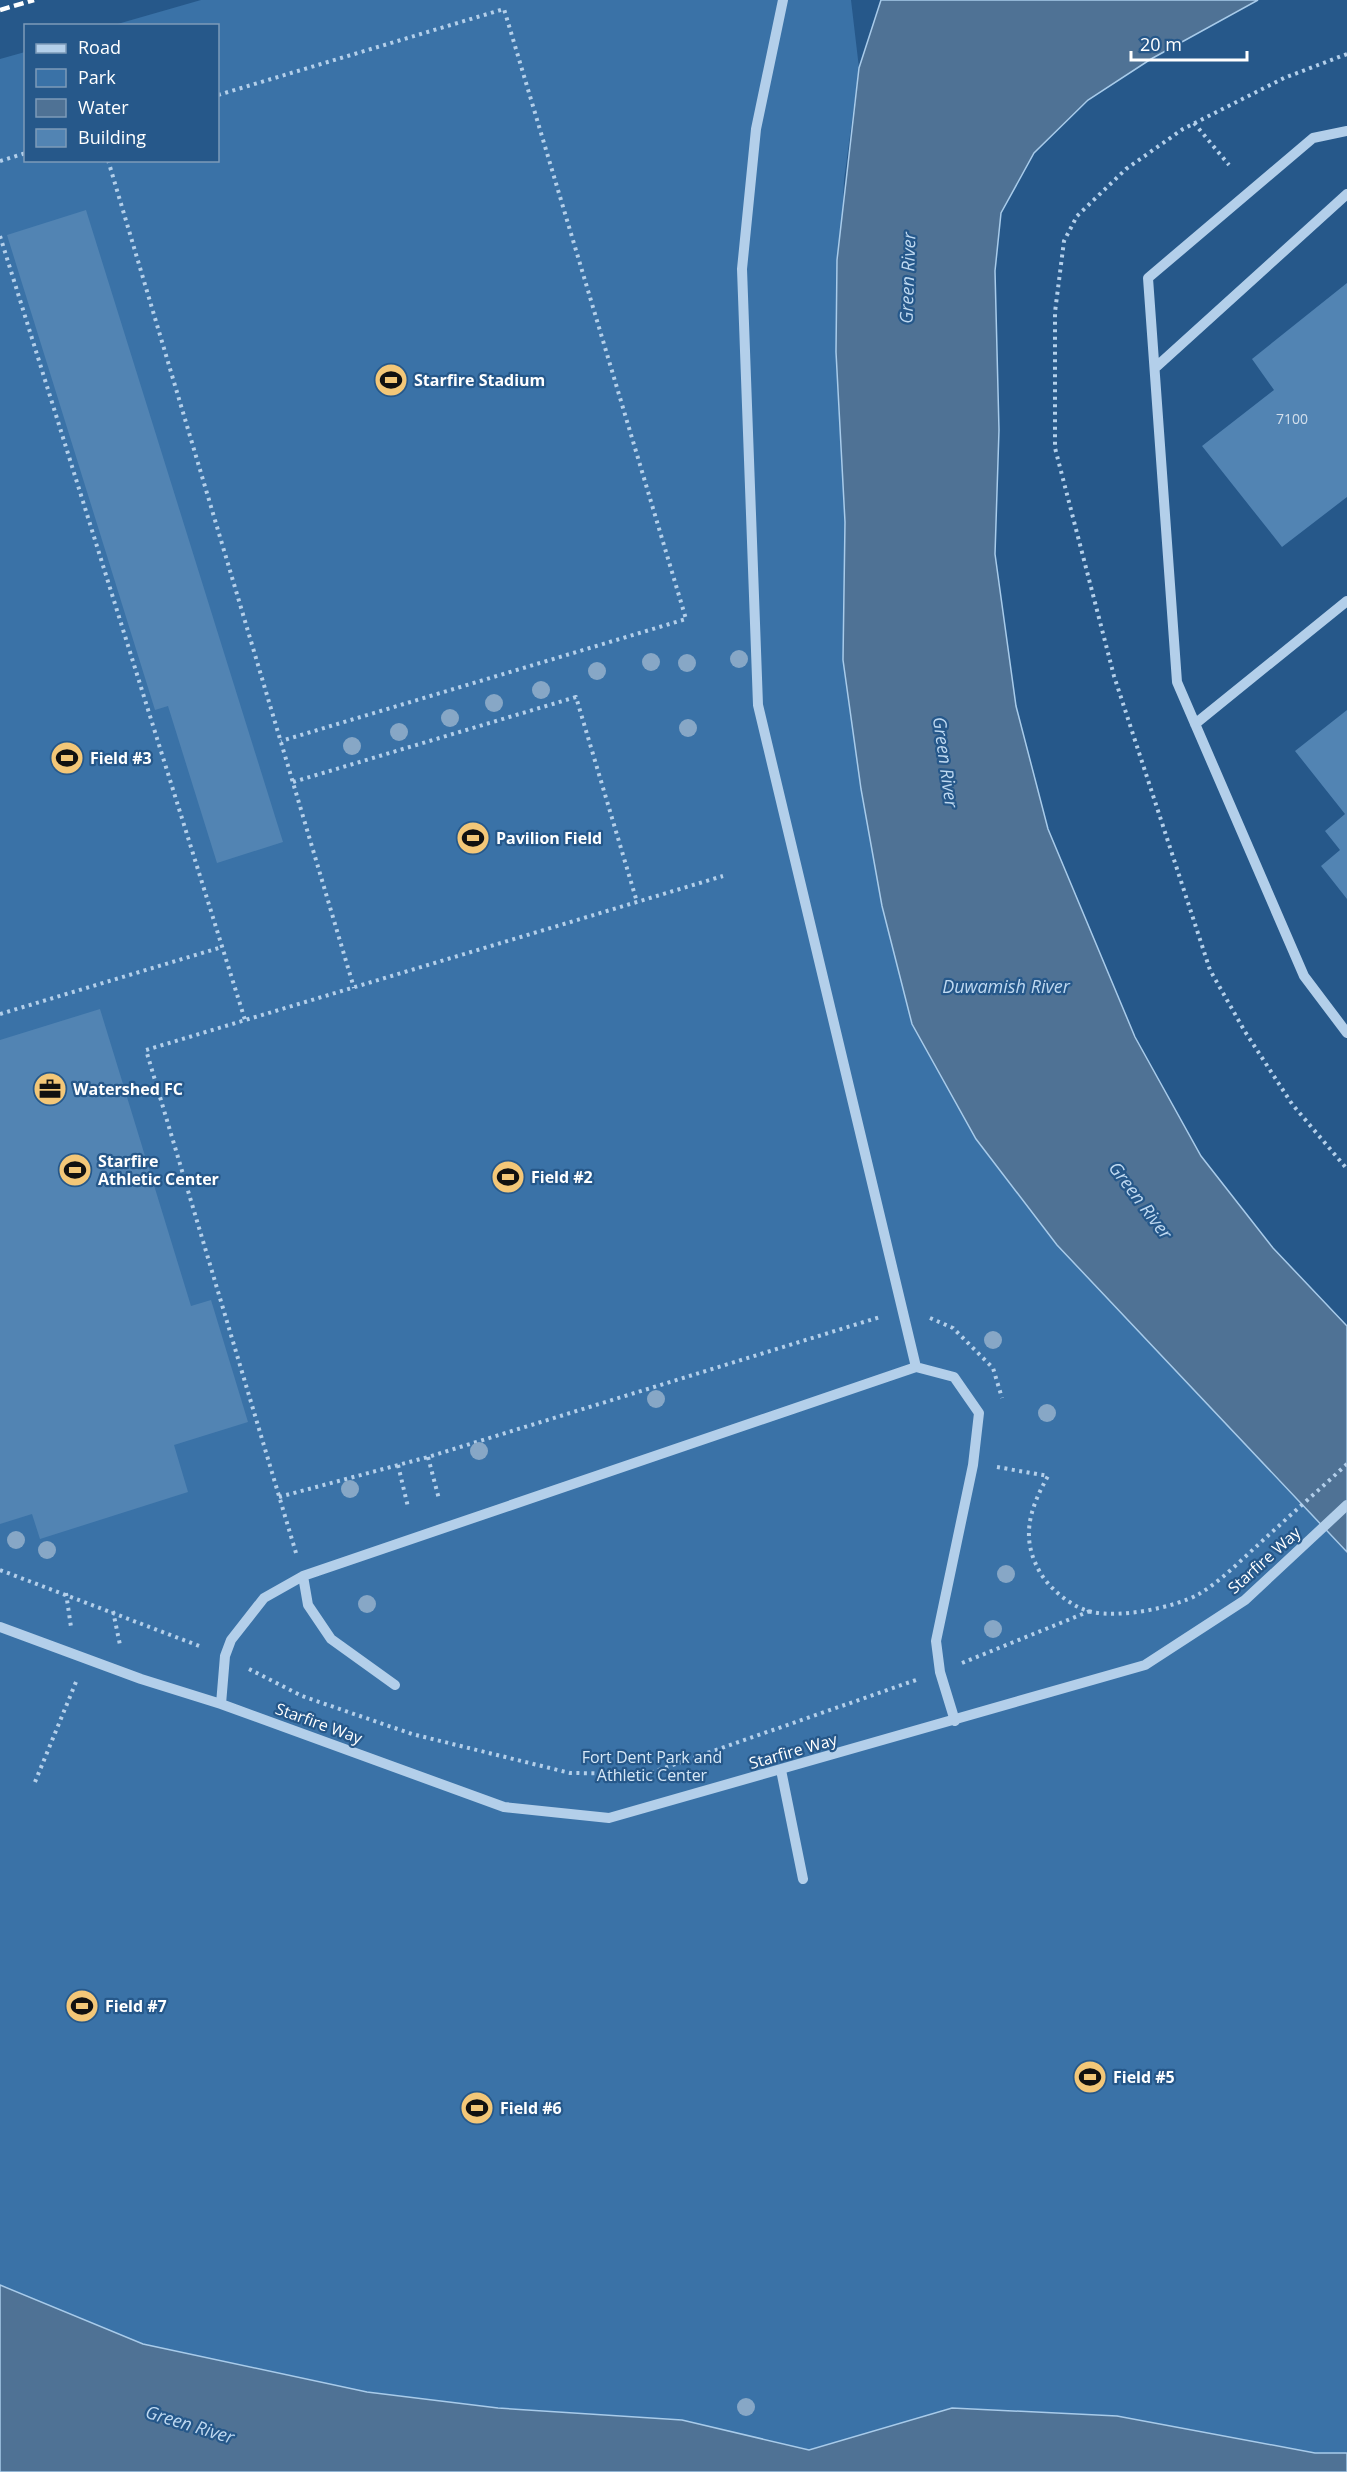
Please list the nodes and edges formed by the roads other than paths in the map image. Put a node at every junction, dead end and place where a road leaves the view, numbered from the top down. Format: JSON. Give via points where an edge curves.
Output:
{"nodes":[{"id":1,"x":783,"y":0,"type":"edge"},
{"id":2,"x":1347,"y":132,"type":"edge"},
{"id":3,"x":1347,"y":194,"type":"edge"},
{"id":4,"x":1155,"y":368,"type":"junction"},
{"id":5,"x":1347,"y":601,"type":"edge"},
{"id":6,"x":1195,"y":724,"type":"junction"},
{"id":7,"x":1347,"y":1032,"type":"edge"},
{"id":8,"x":916,"y":1367,"type":"junction"},
{"id":9,"x":1347,"y":1505,"type":"edge"},
{"id":10,"x":303,"y":1576,"type":"junction"},
{"id":11,"x":0,"y":1627,"type":"edge"},
{"id":12,"x":395,"y":1685,"type":"dead end"},
{"id":13,"x":222,"y":1704,"type":"junction"},
{"id":14,"x":955,"y":1721,"type":"junction"},
{"id":15,"x":781,"y":1770,"type":"junction"},
{"id":16,"x":803,"y":1879,"type":"dead end"}],
"edges":[{"from":1,"to":8,"type":"street","via":[[756,129],[742,268],[758,705]]},
{"from":2,"to":4,"type":"street","via":[[1313,138],[1148,278]]},
{"from":3,"to":4,"type":"street"},
{"from":4,"to":6,"type":"street","via":[[1177,682]]},
{"from":5,"to":6,"type":"street"},
{"from":6,"to":7,"type":"street","via":[[1304,976]]},
{"from":8,"to":10,"type":"street"},
{"from":8,"to":14,"type":"street","via":[[954,1377],[980,1413],[969,1486],[936,1641],[940,1672]]},
{"from":9,"to":14,"type":"street","name":"Starfire Way","via":[[1245,1600],[1145,1665]]},
{"from":10,"to":12,"type":"street","via":[[308,1605],[331,1639]]},
{"from":10,"to":13,"type":"street","via":[[264,1598],[231,1640],[225,1656]]},
{"from":11,"to":13,"type":"street","name":"Starfire Way"},
{"from":13,"to":15,"type":"street","name":"Starfire Way","via":[[504,1808],[609,1818]]},
{"from":14,"to":15,"type":"street","name":"Starfire Way"},
{"from":15,"to":16,"type":"street"}]}
